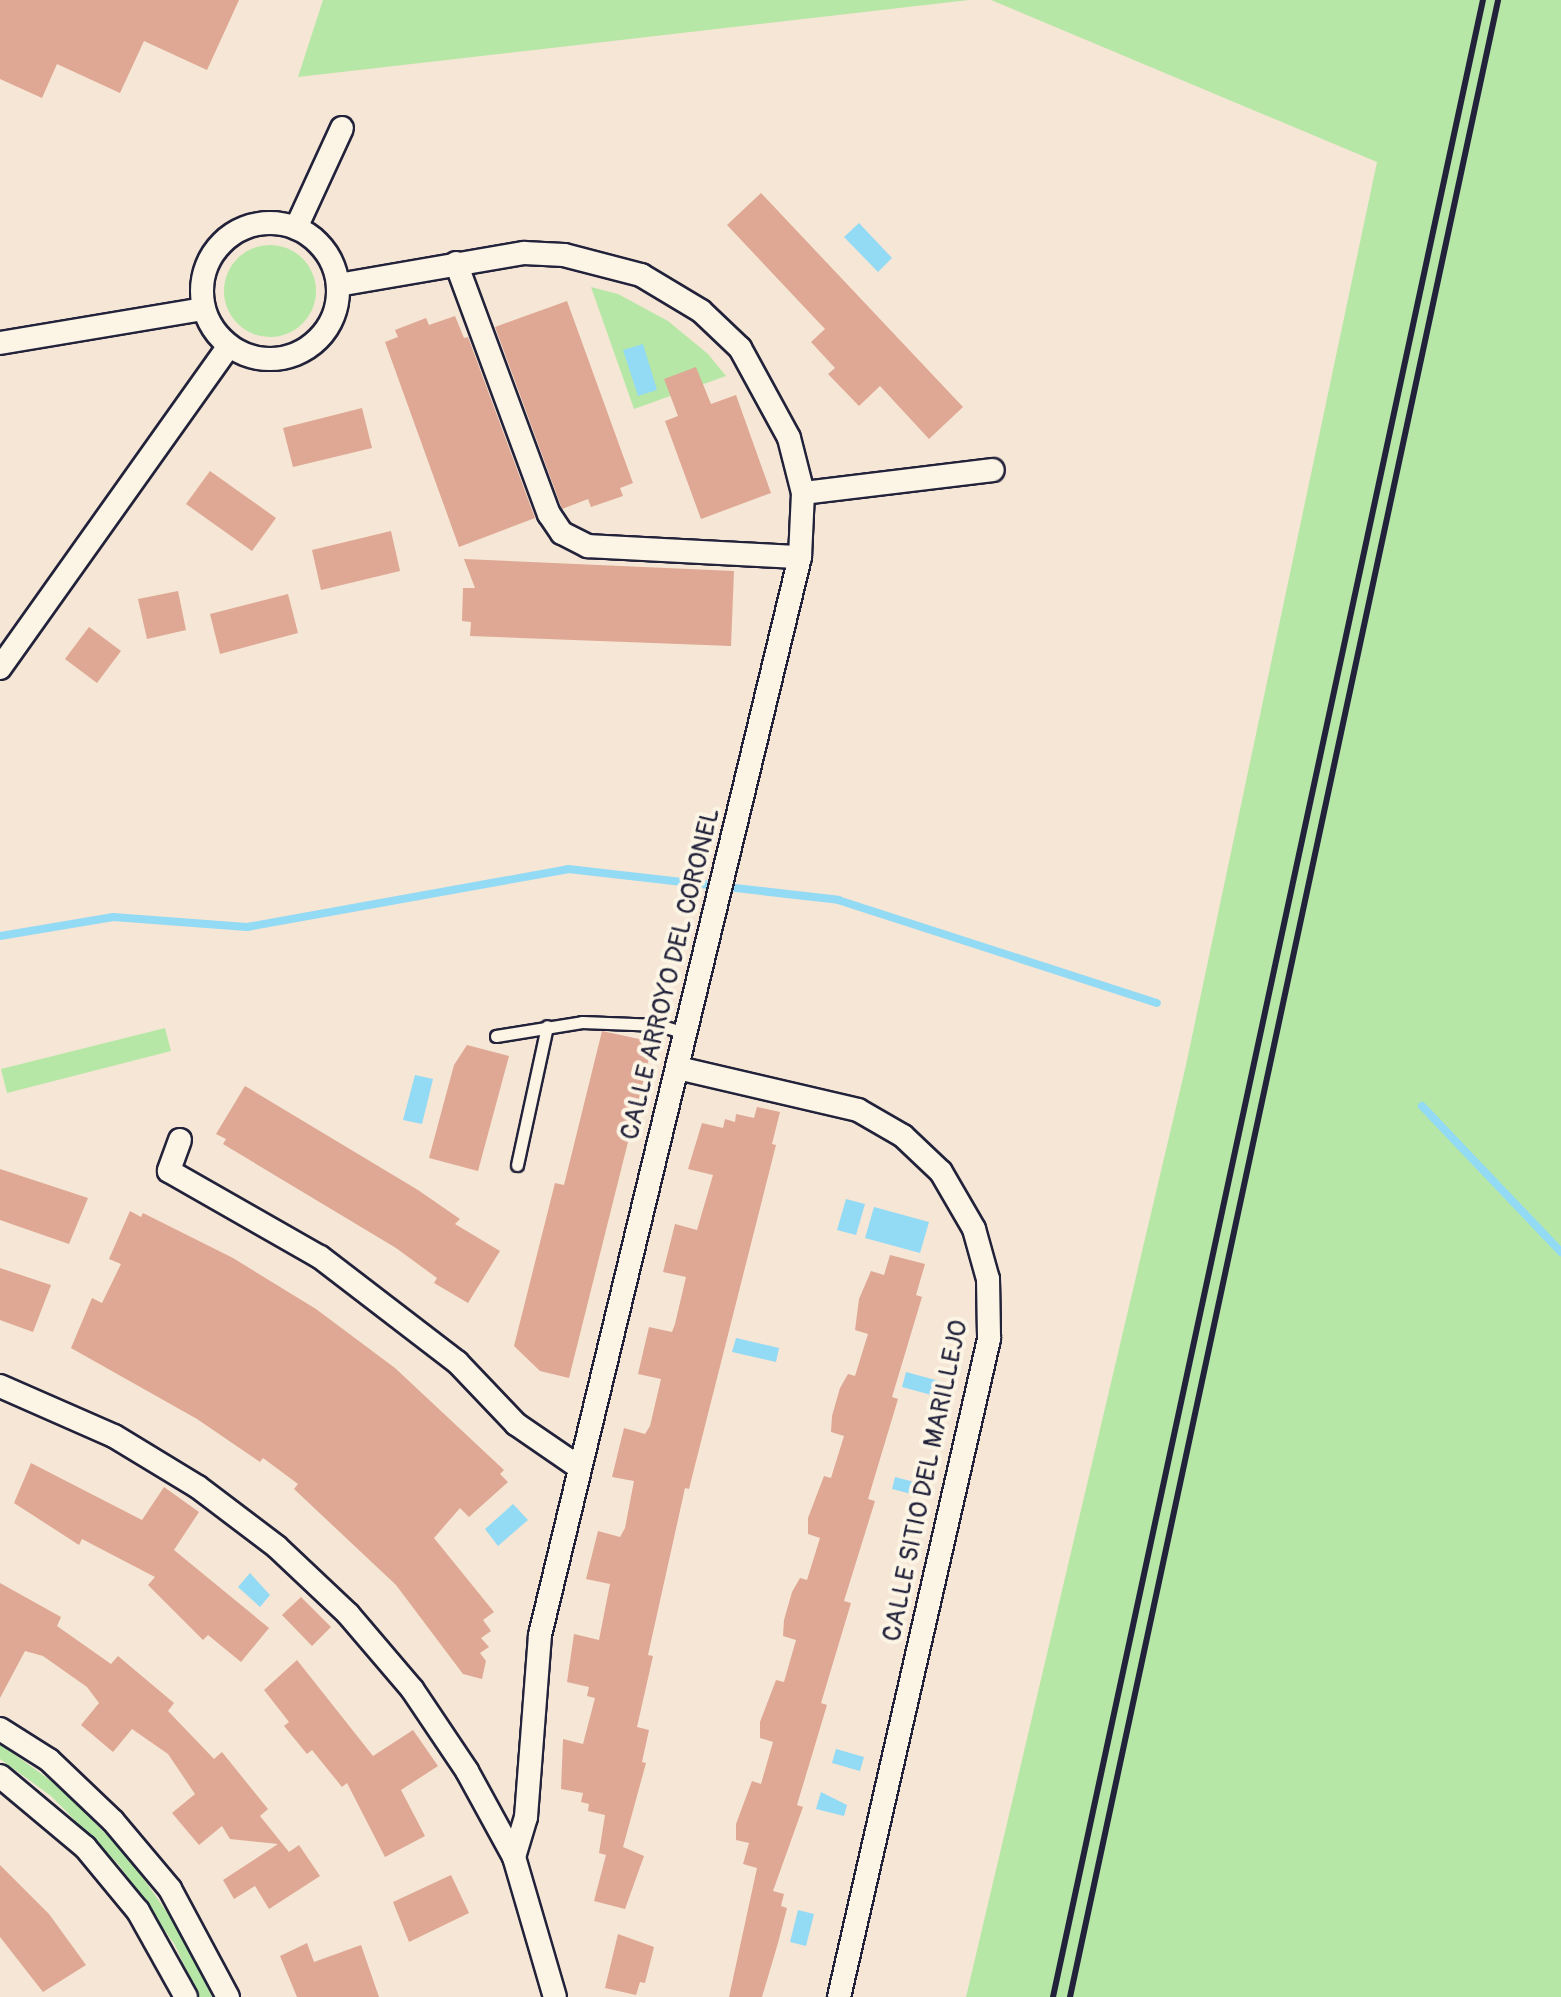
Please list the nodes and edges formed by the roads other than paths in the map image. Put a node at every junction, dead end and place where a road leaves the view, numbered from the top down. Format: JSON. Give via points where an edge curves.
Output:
{"nodes":[{"id":1,"x":342,"y":128,"type":"dead end"},
{"id":2,"x":296,"y":228,"type":"junction"},
{"id":3,"x":456,"y":263,"type":"junction"},
{"id":4,"x":338,"y":285,"type":"junction"},
{"id":5,"x":203,"y":309,"type":"junction"},
{"id":6,"x":0,"y":343,"type":"edge"},
{"id":7,"x":228,"y":347,"type":"junction"},
{"id":8,"x":993,"y":470,"type":"dead end"},
{"id":9,"x":803,"y":493,"type":"junction"},
{"id":10,"x":800,"y":557,"type":"junction"},
{"id":11,"x":0,"y":668,"type":"edge"},
{"id":12,"x":687,"y":1024,"type":"junction"},
{"id":13,"x":547,"y":1026,"type":"junction"},
{"id":14,"x":496,"y":1036,"type":"dead end"},
{"id":15,"x":678,"y":1068,"type":"junction"},
{"id":16,"x":180,"y":1140,"type":"dead end"},
{"id":17,"x":517,"y":1165,"type":"dead end"},
{"id":18,"x":0,"y":1386,"type":"edge"},
{"id":19,"x":577,"y":1466,"type":"junction"},
{"id":20,"x":0,"y":1729,"type":"edge"},
{"id":21,"x":0,"y":1776,"type":"edge"},
{"id":22,"x":514,"y":1857,"type":"junction"},
{"id":23,"x":186,"y":1997,"type":"edge"},
{"id":24,"x":228,"y":1997,"type":"edge"},
{"id":25,"x":555,"y":1997,"type":"edge"},
{"id":26,"x":839,"y":1997,"type":"edge"}],
"edges":[{"from":1,"to":2,"type":"street"},
{"from":2,"to":4,"type":"street","via":[[325,250]]},
{"from":2,"to":5,"type":"street","via":[[275,222],[233,233],[205,266]]},
{"from":3,"to":4,"type":"street","name":"CALLE ARROYO DEL CORONEL"},
{"from":3,"to":9,"type":"street","name":"CALLE ARROYO DEL CORONEL","via":[[524,253],[564,255],[641,275],[701,311],[740,348],[767,390],[789,438]]},
{"from":3,"to":10,"type":"street","via":[[549,514],[562,533],[588,546]]},
{"from":4,"to":7,"type":"street","via":[[328,329],[302,351],[270,360]]},
{"from":5,"to":6,"type":"street"},
{"from":5,"to":7,"type":"street"},
{"from":7,"to":11,"type":"street"},
{"from":8,"to":9,"type":"street"},
{"from":9,"to":10,"type":"street","name":"CALLE ARROYO DEL CORONEL"},
{"from":10,"to":12,"type":"street","name":"CALLE ARROYO DEL CORONEL"},
{"from":12,"to":13,"type":"lane"},
{"from":12,"to":15,"type":"street","name":"CALLE ARROYO DEL CORONEL"},
{"from":13,"to":14,"type":"lane"},
{"from":13,"to":17,"type":"lane"},
{"from":15,"to":19,"type":"street","name":"CALLE ARROYO DEL CORONEL"},
{"from":15,"to":26,"type":"street","name":"CALLE SITIO DEL MARILLEJO","via":[[858,1110],[903,1136],[941,1172],[974,1229],[988,1279],[989,1339]]},
{"from":16,"to":19,"type":"street","via":[[169,1171],[320,1257],[457,1362],[516,1424]]},
{"from":18,"to":22,"type":"street","via":[[114,1436],[198,1487],[277,1547],[348,1614],[412,1689],[467,1771]]},
{"from":19,"to":22,"type":"street","name":"CALLE ARROYO DEL CORONEL","via":[[540,1635],[526,1817]]},
{"from":20,"to":24,"type":"street","via":[[49,1760],[113,1821],[170,1889]]},
{"from":21,"to":23,"type":"street","via":[[85,1847],[138,1911]]},
{"from":22,"to":25,"type":"street"}]}
